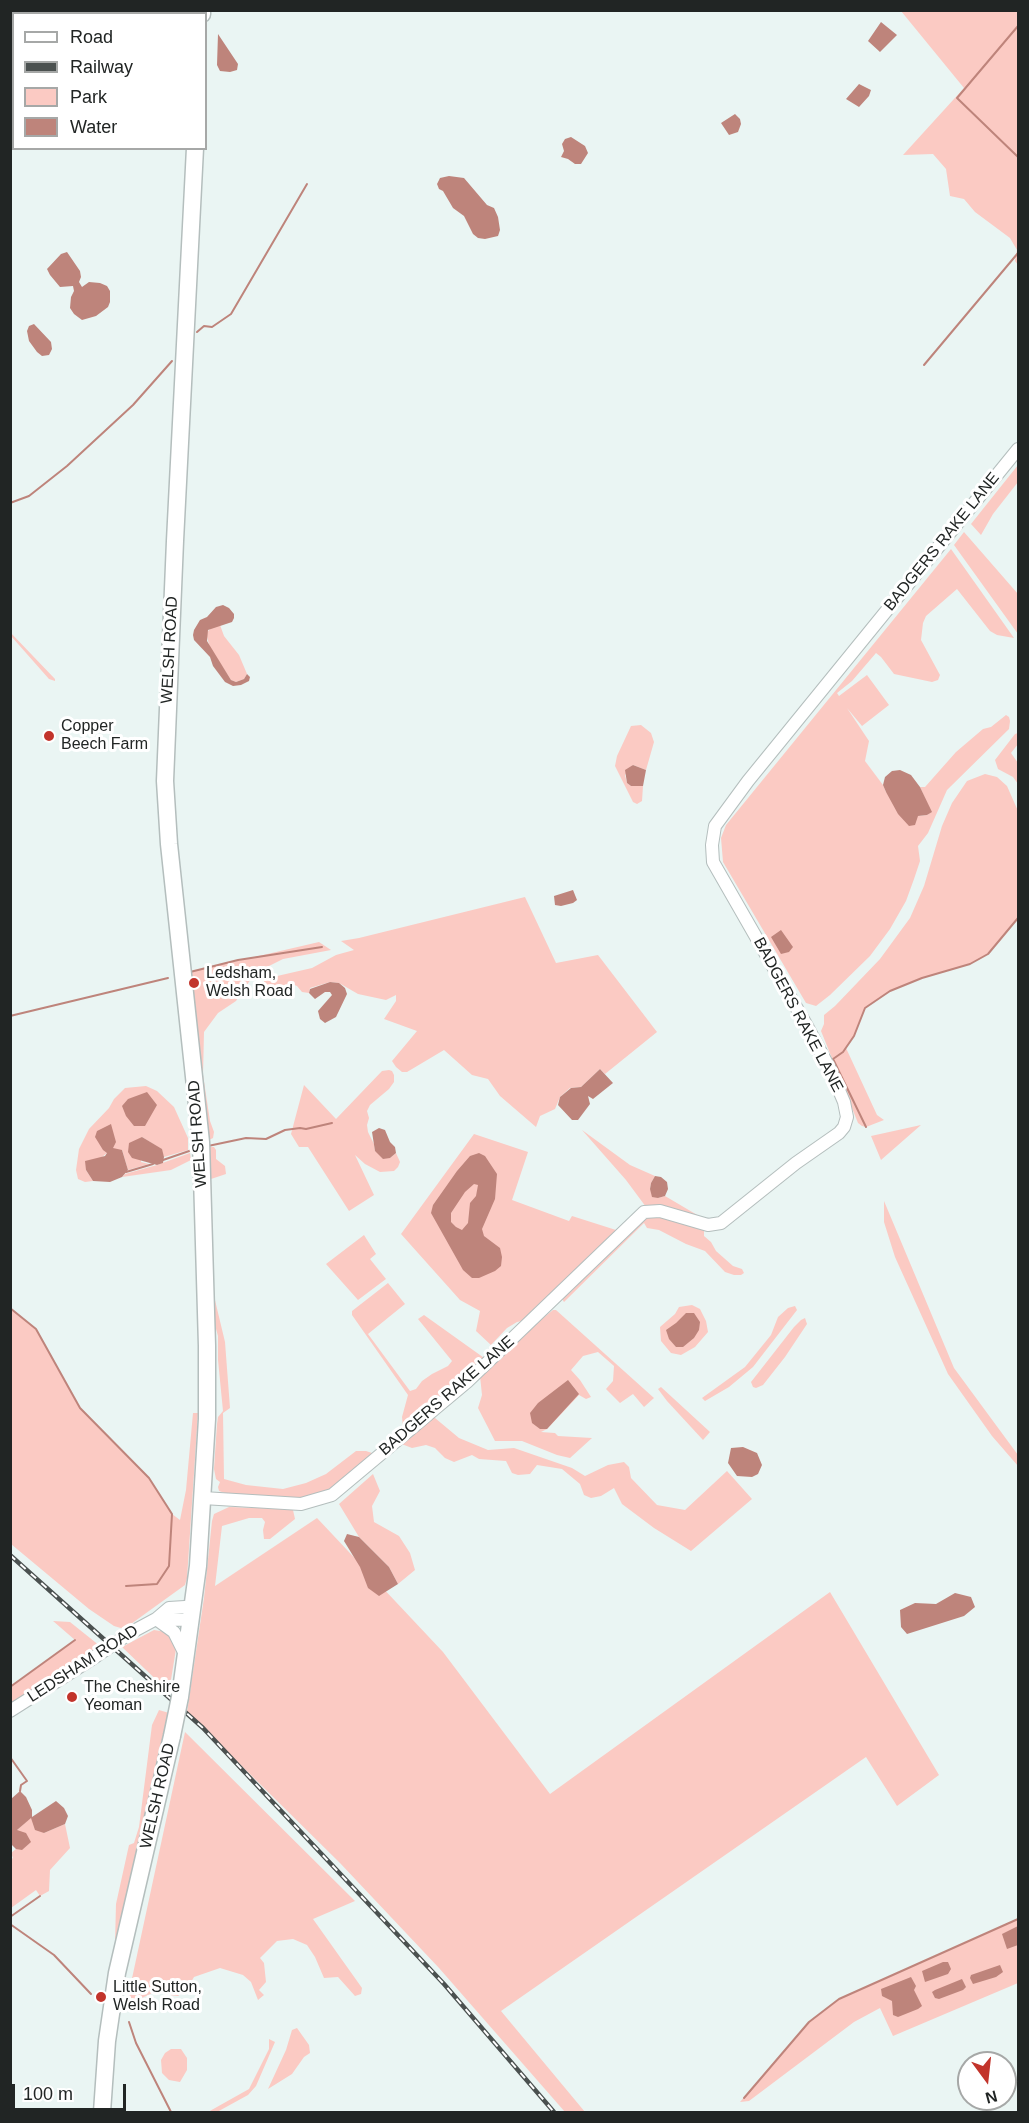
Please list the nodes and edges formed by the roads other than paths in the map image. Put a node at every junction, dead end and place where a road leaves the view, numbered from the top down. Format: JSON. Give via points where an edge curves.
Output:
{"nodes":[{"id":1,"x":195,"y":150,"type":"edge"},
{"id":2,"x":1018,"y":449,"type":"edge"},
{"id":3,"x":203,"y":1498,"type":"junction"},
{"id":4,"x":195,"y":1587,"type":"junction"},
{"id":5,"x":169,"y":1608,"type":"junction"},
{"id":6,"x":192,"y":1615,"type":"junction"},
{"id":7,"x":156,"y":1619,"type":"junction"},
{"id":8,"x":186,"y":1656,"type":"junction"},
{"id":9,"x":10,"y":1711,"type":"edge"},
{"id":10,"x":102,"y":2112,"type":"edge"}],
"edges":[{"from":1,"to":3,"type":"highway","name":"WELSH ROAD","via":[[165,782],[201,1142],[207,1346]]},
{"from":2,"to":3,"type":"street","name":"BADGERS RAKE LANE","via":[[715,826],[713,862],[807,1026],[844,1102],[846,1123],[839,1134],[721,1223],[708,1225],[660,1211],[644,1212],[467,1382],[332,1495],[301,1504]]},
{"from":3,"to":4,"type":"highway","name":"WELSH ROAD"},
{"from":4,"to":5,"type":"street","name":"LEDSHAM ROAD"},
{"from":4,"to":6,"type":"highway","name":"WELSH ROAD"},
{"from":5,"to":6,"type":"street","via":[[185,1606]]},
{"from":5,"to":7,"type":"street","name":"LEDSHAM ROAD"},
{"from":6,"to":7,"type":"street","name":"LEDSHAM ROAD"},
{"from":6,"to":8,"type":"highway","name":"WELSH ROAD"},
{"from":7,"to":8,"type":"street","via":[[174,1632]]},
{"from":7,"to":9,"type":"street","name":"LEDSHAM ROAD","bridge":true},
{"from":8,"to":10,"type":"highway","name":"WELSH ROAD","bridge":true,"via":[[172,1736],[117,1973]]}]}
